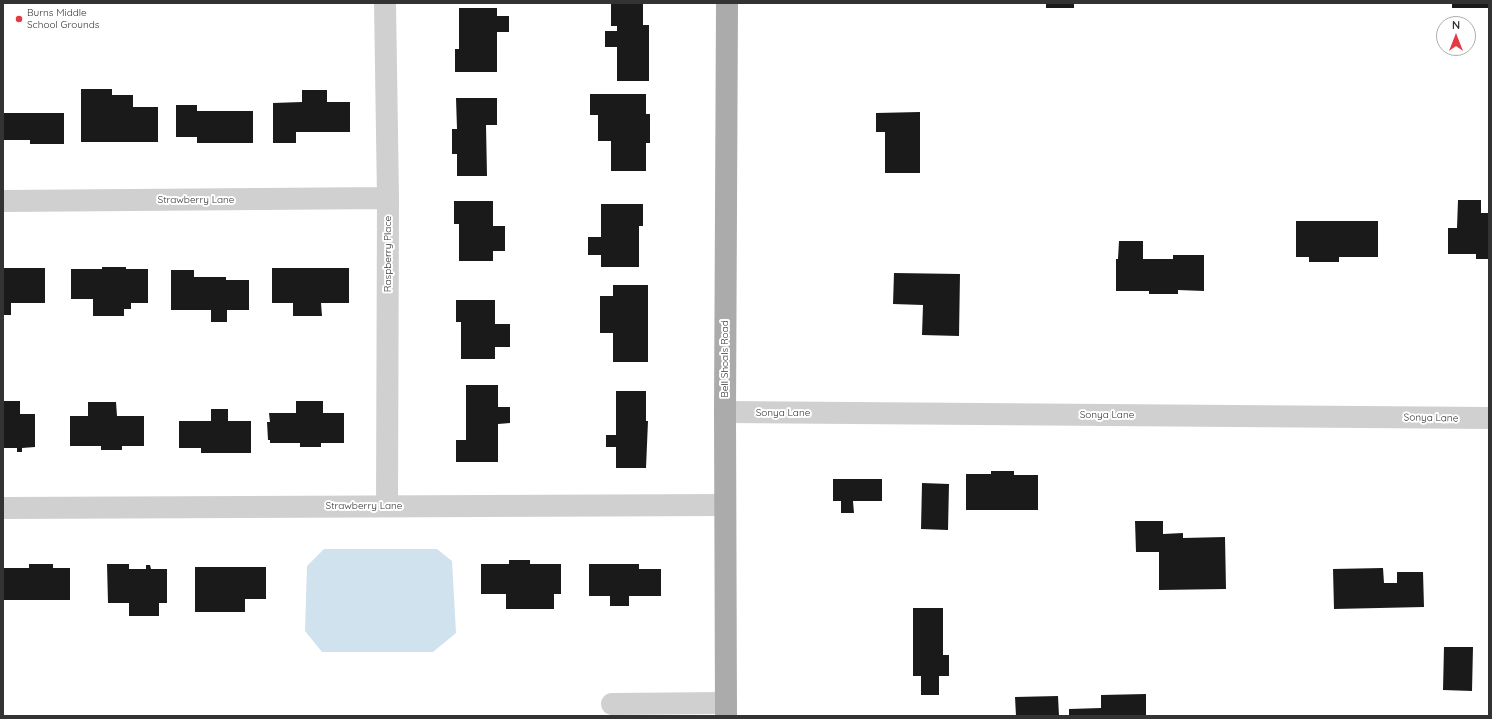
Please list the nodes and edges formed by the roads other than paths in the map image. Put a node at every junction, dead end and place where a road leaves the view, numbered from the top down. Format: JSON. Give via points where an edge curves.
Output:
{"nodes":[{"id":1,"x":385,"y":3,"type":"edge"},
{"id":2,"x":727,"y":3,"type":"edge"},
{"id":3,"x":388,"y":198,"type":"junction"},
{"id":4,"x":3,"y":201,"type":"edge"},
{"id":5,"x":725,"y":412,"type":"junction"},
{"id":6,"x":1489,"y":418,"type":"edge"},
{"id":7,"x":725,"y":505,"type":"junction"},
{"id":8,"x":387,"y":506,"type":"junction"},
{"id":9,"x":3,"y":508,"type":"edge"},
{"id":10,"x":612,"y":704,"type":"dead end"},
{"id":11,"x":726,"y":709,"type":"edge"}],
"edges":[{"from":1,"to":3,"type":"street","name":"Raspberry Place"},
{"from":2,"to":5,"type":"main road","name":"Bell Shoals Road"},
{"from":3,"to":4,"type":"street","name":"Strawberry Lane"},
{"from":3,"to":8,"type":"street","name":"Raspberry Place"},
{"from":5,"to":6,"type":"street","name":"Sonya Lane"},
{"from":5,"to":7,"type":"main road","name":"Bell Shoals Road"},
{"from":7,"to":8,"type":"street","name":"Strawberry Lane"},
{"from":7,"to":11,"type":"main road","name":"Bell Shoals Road"},
{"from":8,"to":9,"type":"street","name":"Strawberry Lane"},
{"from":10,"to":11,"type":"street"}]}
